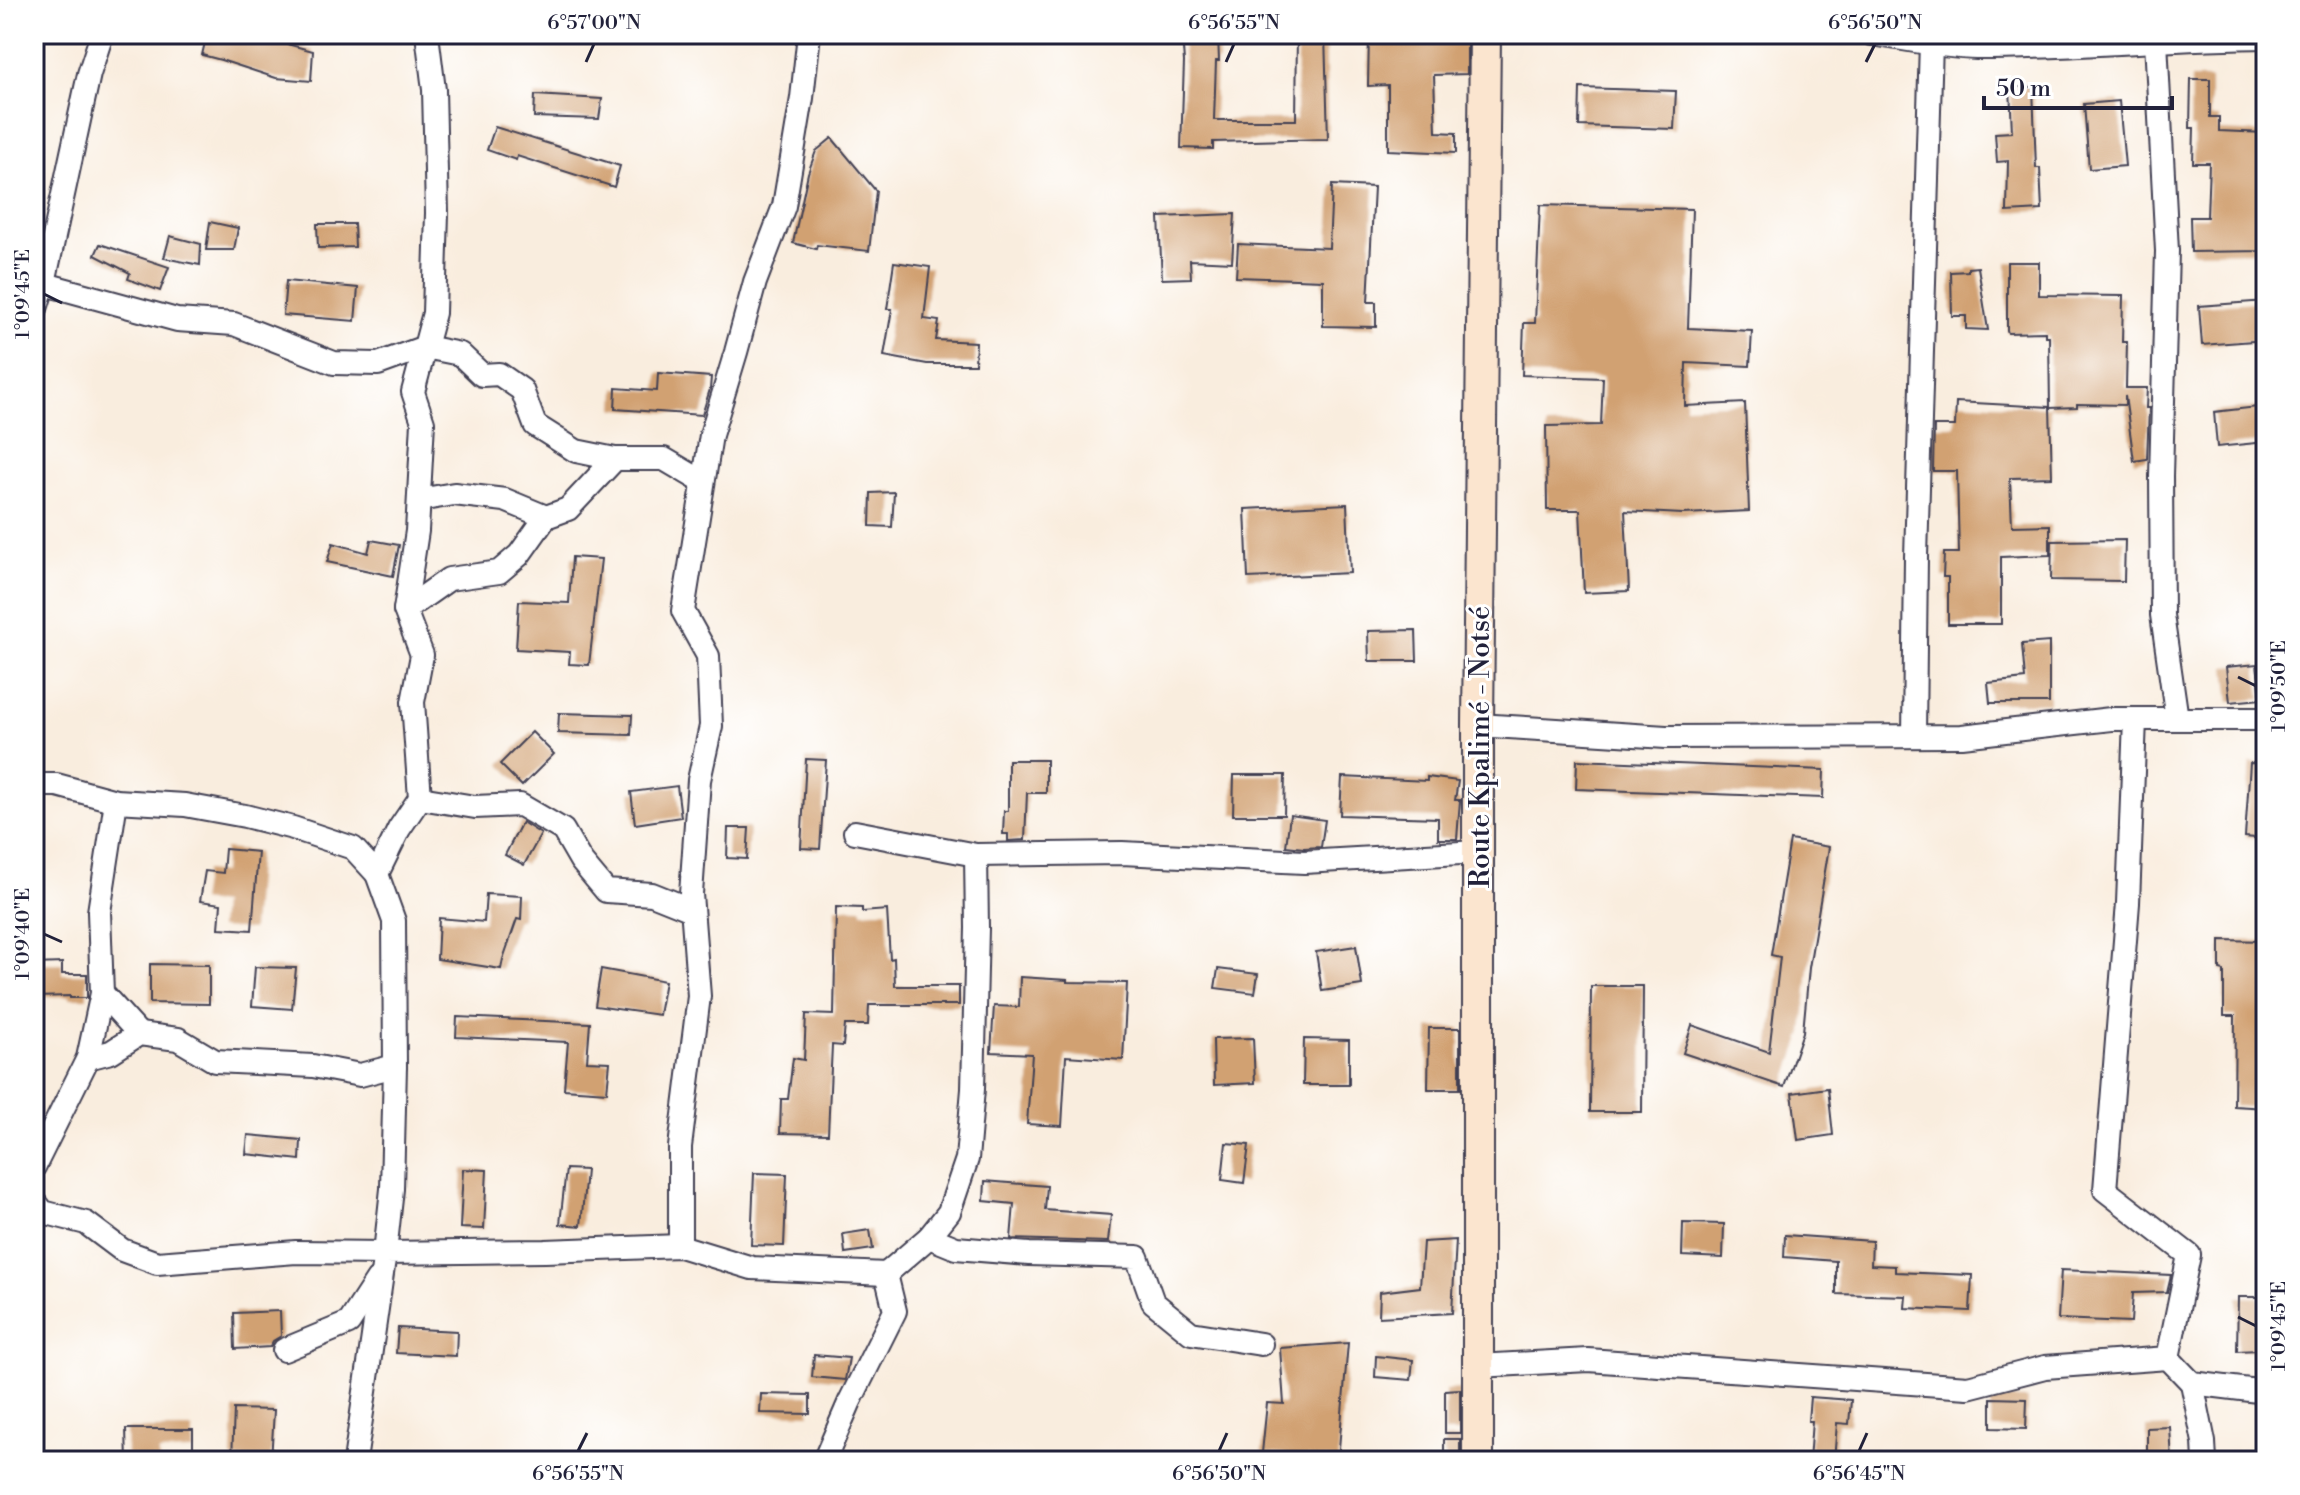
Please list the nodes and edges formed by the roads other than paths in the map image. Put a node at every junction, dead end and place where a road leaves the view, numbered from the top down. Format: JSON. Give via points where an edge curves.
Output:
{"nodes":[{"id":1,"x":102,"y":34,"type":"edge"},
{"id":2,"x":427,"y":34,"type":"edge"},
{"id":3,"x":809,"y":34,"type":"edge"},
{"id":4,"x":1485,"y":34,"type":"edge"},
{"id":5,"x":1872,"y":34,"type":"edge"},
{"id":6,"x":2266,"y":37,"type":"edge"},
{"id":7,"x":2122,"y":39,"type":"edge"},
{"id":8,"x":2156,"y":41,"type":"junction"},
{"id":9,"x":1931,"y":42,"type":"junction"},
{"id":10,"x":39,"y":282,"type":"edge"},
{"id":11,"x":34,"y":315,"type":"edge"},
{"id":12,"x":425,"y":347,"type":"junction"},
{"id":13,"x":615,"y":459,"type":"junction"},
{"id":14,"x":703,"y":482,"type":"junction"},
{"id":15,"x":419,"y":500,"type":"junction"},
{"id":16,"x":546,"y":517,"type":"junction"},
{"id":17,"x":405,"y":610,"type":"junction"},
{"id":18,"x":2135,"y":719,"type":"junction"},
{"id":19,"x":2177,"y":719,"type":"junction"},
{"id":20,"x":2266,"y":719,"type":"edge"},
{"id":21,"x":1478,"y":725,"type":"junction"},
{"id":22,"x":1914,"y":736,"type":"junction"},
{"id":23,"x":34,"y":785,"type":"edge"},
{"id":24,"x":420,"y":798,"type":"junction"},
{"id":25,"x":116,"y":801,"type":"junction"},
{"id":26,"x":855,"y":832,"type":"dead end"},
{"id":27,"x":1478,"y":852,"type":"junction"},
{"id":28,"x":976,"y":855,"type":"junction"},
{"id":29,"x":377,"y":874,"type":"junction"},
{"id":30,"x":692,"y":910,"type":"junction"},
{"id":31,"x":102,"y":993,"type":"junction"},
{"id":32,"x":139,"y":1034,"type":"junction"},
{"id":33,"x":88,"y":1058,"type":"junction"},
{"id":34,"x":395,"y":1066,"type":"junction"},
{"id":35,"x":37,"y":1157,"type":"edge"},
{"id":36,"x":37,"y":1209,"type":"edge"},
{"id":37,"x":929,"y":1237,"type":"junction"},
{"id":38,"x":680,"y":1246,"type":"junction"},
{"id":39,"x":384,"y":1262,"type":"junction"},
{"id":40,"x":886,"y":1274,"type":"junction"},
{"id":41,"x":1261,"y":1344,"type":"dead end"},
{"id":42,"x":284,"y":1350,"type":"dead end"},
{"id":43,"x":2168,"y":1358,"type":"junction"},
{"id":44,"x":1478,"y":1366,"type":"junction"},
{"id":45,"x":2192,"y":1383,"type":"junction"},
{"id":46,"x":2266,"y":1392,"type":"edge"},
{"id":47,"x":355,"y":1461,"type":"edge"},
{"id":48,"x":824,"y":1461,"type":"edge"},
{"id":49,"x":1478,"y":1461,"type":"edge"},
{"id":50,"x":2205,"y":1461,"type":"edge"}],
"edges":[{"from":1,"to":10,"type":"street"},
{"from":2,"to":12,"type":"street","via":[[437,213],[434,313]]},
{"from":3,"to":14,"type":"street","via":[[784,206],[755,282],[711,435]]},
{"from":4,"to":21,"type":"main road","name":"Route Kpalimé - Notsé"},
{"from":5,"to":9,"type":"street"},
{"from":6,"to":8,"type":"street"},
{"from":7,"to":8,"type":"street"},
{"from":7,"to":9,"type":"street","via":[[1973,48]]},
{"from":8,"to":19,"type":"street","via":[[2167,251],[2162,615]]},
{"from":9,"to":22,"type":"street"},
{"from":10,"to":11,"type":"street"},
{"from":10,"to":12,"type":"street","via":[[177,320],[234,324],[334,363],[378,364]]},
{"from":12,"to":13,"type":"street","via":[[460,354],[482,375],[499,374],[522,390],[535,425],[576,451]]},
{"from":12,"to":15,"type":"street","via":[[413,392],[423,422]]},
{"from":13,"to":14,"type":"street","via":[[664,459]]},
{"from":13,"to":16,"type":"street","via":[[568,509]]},
{"from":14,"to":30,"type":"street","via":[[683,611],[708,656],[711,726],[699,780]]},
{"from":15,"to":16,"type":"street","via":[[454,494],[505,500]]},
{"from":15,"to":17,"type":"street"},
{"from":16,"to":17,"type":"street","via":[[519,555],[499,572],[449,579]]},
{"from":17,"to":24,"type":"street","via":[[422,655],[413,702]]},
{"from":18,"to":19,"type":"street"},
{"from":18,"to":22,"type":"street"},
{"from":18,"to":43,"type":"street","via":[[2128,903],[2105,1190],[2189,1255]]},
{"from":19,"to":20,"type":"street"},
{"from":21,"to":22,"type":"street","via":[[1666,737]]},
{"from":21,"to":27,"type":"main road","name":"Route Kpalimé - Notsé"},
{"from":23,"to":25,"type":"street","via":[[57,785]]},
{"from":24,"to":29,"type":"street"},
{"from":24,"to":30,"type":"street","via":[[475,807],[520,805],[563,830],[606,891],[652,894]]},
{"from":25,"to":29,"type":"street","via":[[185,805],[293,828],[353,848]]},
{"from":25,"to":31,"type":"street","via":[[99,912]]},
{"from":26,"to":28,"type":"street"},
{"from":27,"to":28,"type":"street","via":[[1304,862],[1122,853]]},
{"from":27,"to":44,"type":"main road","name":"Route Kpalimé - Notsé"},
{"from":28,"to":37,"type":"street","via":[[967,1159],[949,1212]]},
{"from":29,"to":34,"type":"street","via":[[394,921]]},
{"from":30,"to":38,"type":"street","via":[[699,996],[680,1147]]},
{"from":31,"to":32,"type":"street"},
{"from":31,"to":33,"type":"street"},
{"from":32,"to":33,"type":"street","via":[[111,1052]]},
{"from":32,"to":34,"type":"street","via":[[178,1039],[215,1061],[313,1066],[360,1075]]},
{"from":33,"to":35,"type":"street"},
{"from":34,"to":39,"type":"street"},
{"from":36,"to":39,"type":"street","via":[[86,1223],[122,1250],[157,1263],[296,1252]]},
{"from":37,"to":40,"type":"street"},
{"from":37,"to":41,"type":"street","via":[[956,1248],[1137,1257],[1153,1302],[1191,1333]]},
{"from":38,"to":39,"type":"street"},
{"from":38,"to":40,"type":"street","via":[[752,1268]]},
{"from":39,"to":42,"type":"street","via":[[349,1323]]},
{"from":39,"to":47,"type":"street"},
{"from":40,"to":48,"type":"street","via":[[895,1311]]},
{"from":43,"to":44,"type":"street","via":[[2045,1367],[1968,1387],[1588,1360]]},
{"from":43,"to":45,"type":"street"},
{"from":44,"to":49,"type":"main road","name":"Route Kpalimé - Notsé"},
{"from":45,"to":46,"type":"street"},
{"from":45,"to":50,"type":"street"}]}
